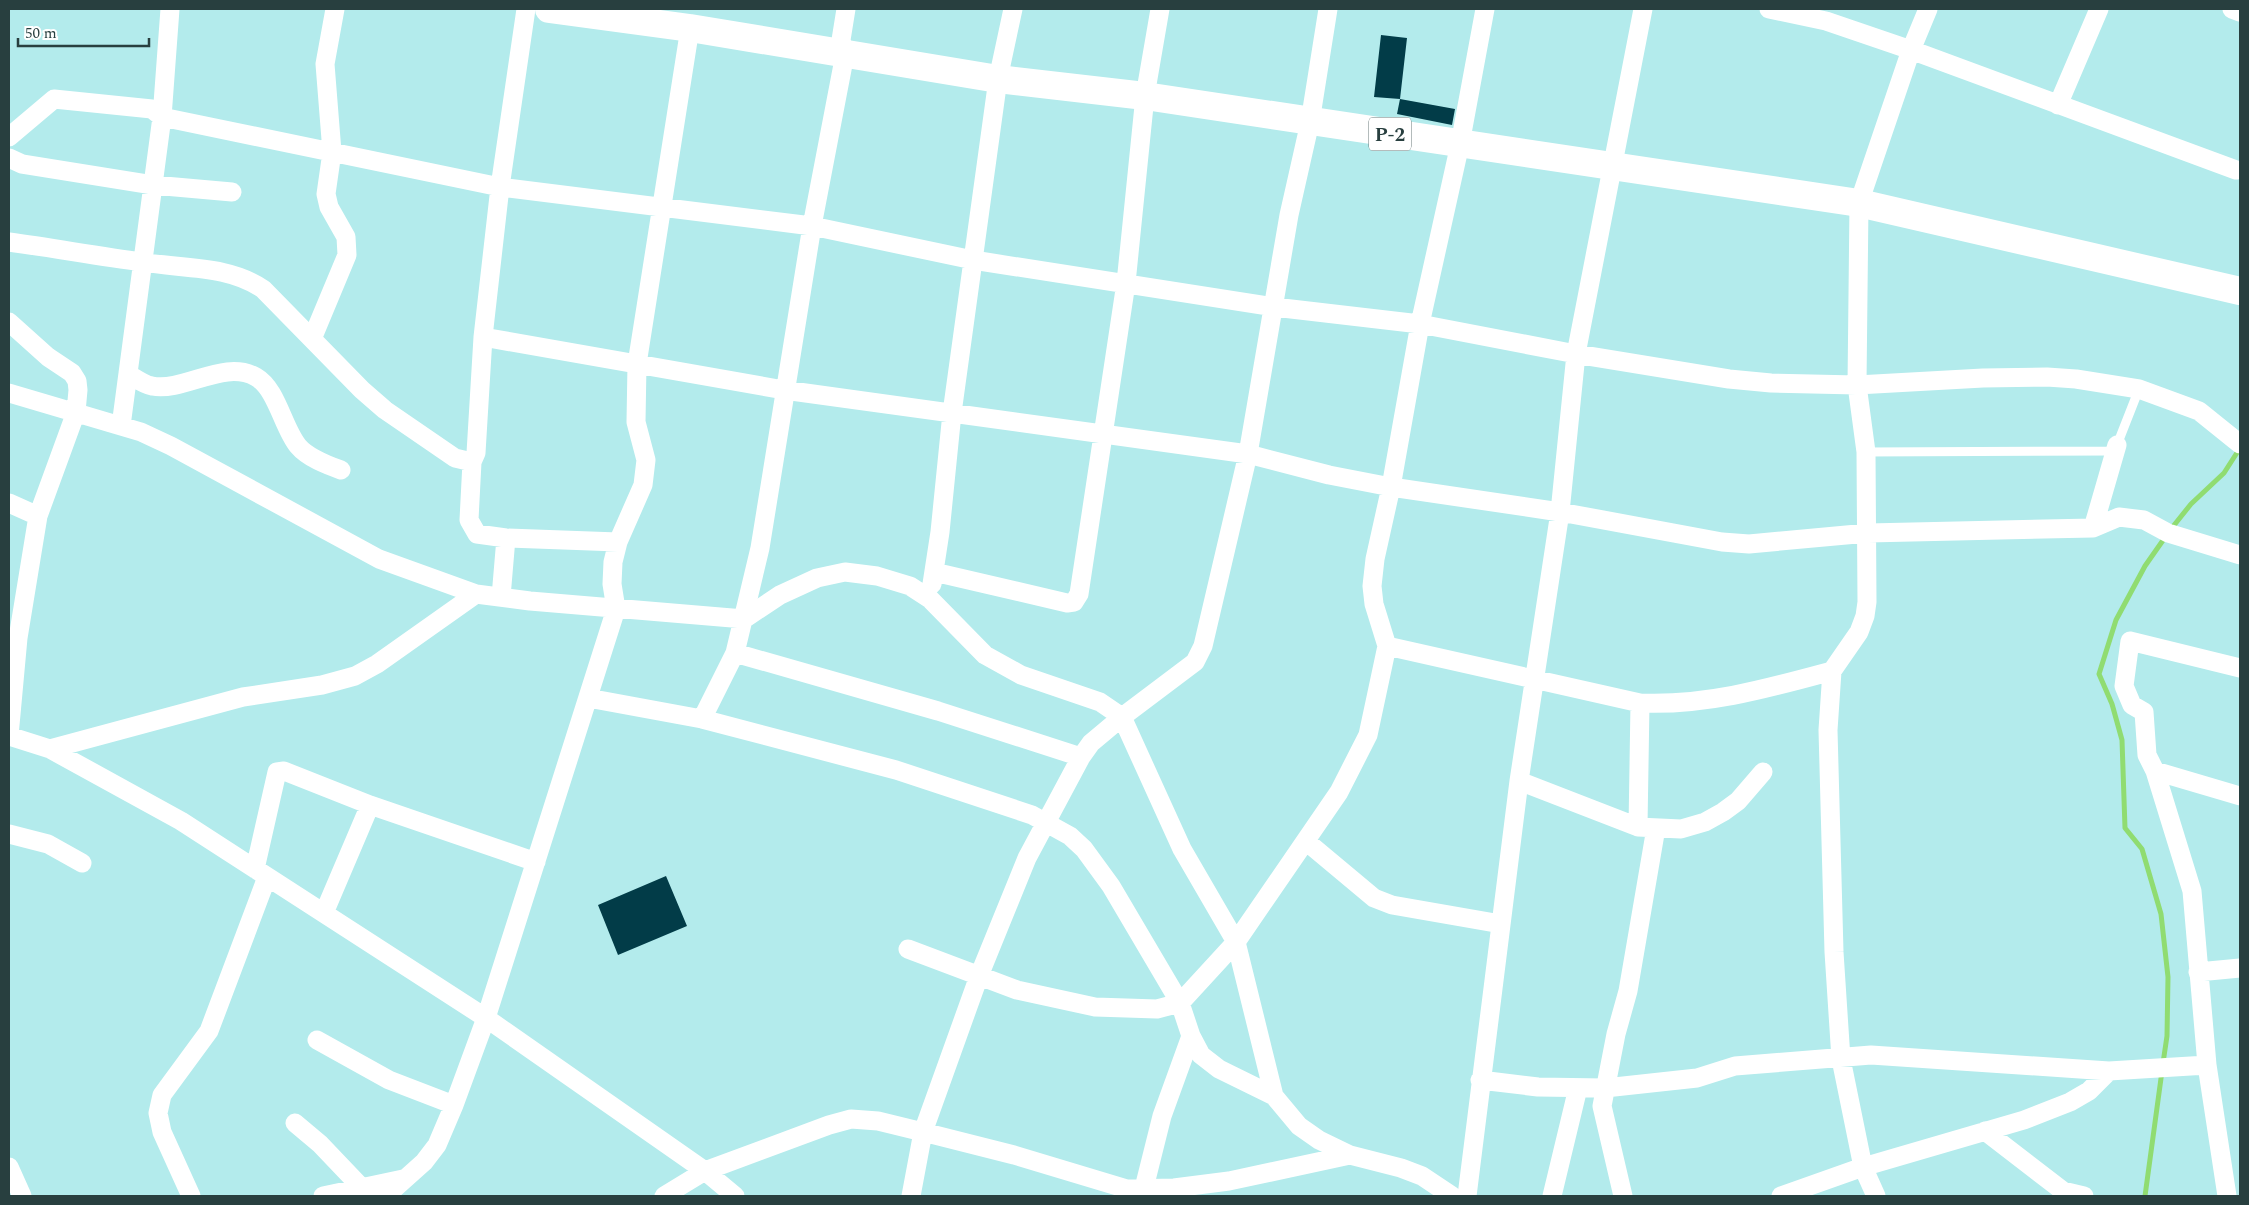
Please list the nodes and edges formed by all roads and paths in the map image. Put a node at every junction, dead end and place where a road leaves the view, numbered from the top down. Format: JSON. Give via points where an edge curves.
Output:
{"nodes":[{"id":1,"x":170,"y":9,"type":"edge"},
{"id":2,"x":335,"y":9,"type":"edge"},
{"id":3,"x":526,"y":9,"type":"edge"},
{"id":4,"x":549,"y":9,"type":"edge"},
{"id":5,"x":846,"y":9,"type":"edge"},
{"id":6,"x":1013,"y":9,"type":"edge"},
{"id":7,"x":1160,"y":9,"type":"edge"},
{"id":8,"x":1328,"y":9,"type":"edge"},
{"id":9,"x":1485,"y":9,"type":"edge"},
{"id":10,"x":1643,"y":9,"type":"edge"},
{"id":11,"x":1769,"y":9,"type":"edge"},
{"id":12,"x":1928,"y":9,"type":"edge"},
{"id":13,"x":2099,"y":9,"type":"edge"},
{"id":14,"x":2232,"y":9,"type":"edge"},
{"id":15,"x":2240,"y":12,"type":"edge"},
{"id":16,"x":690,"y":28,"type":"junction"},
{"id":17,"x":1911,"y":50,"type":"junction"},
{"id":18,"x":845,"y":54,"type":"junction"},
{"id":19,"x":998,"y":79,"type":"junction"},
{"id":20,"x":1145,"y":96,"type":"junction"},
{"id":21,"x":2058,"y":105,"type":"junction"},
{"id":22,"x":162,"y":117,"type":"junction"},
{"id":23,"x":1310,"y":122,"type":"junction"},
{"id":24,"x":9,"y":137,"type":"edge"},
{"id":25,"x":1460,"y":144,"type":"junction"},
{"id":26,"x":332,"y":152,"type":"junction"},
{"id":27,"x":9,"y":158,"type":"edge"},
{"id":28,"x":1613,"y":167,"type":"junction"},
{"id":29,"x":2236,"y":170,"type":"dead end"},
{"id":30,"x":153,"y":185,"type":"junction"},
{"id":31,"x":500,"y":187,"type":"junction"},
{"id":32,"x":232,"y":192,"type":"dead end"},
{"id":33,"x":1859,"y":203,"type":"junction"},
{"id":34,"x":663,"y":207,"type":"junction"},
{"id":35,"x":812,"y":226,"type":"junction"},
{"id":36,"x":9,"y":242,"type":"edge"},
{"id":37,"x":973,"y":260,"type":"junction"},
{"id":38,"x":144,"y":263,"type":"junction"},
{"id":39,"x":1126,"y":283,"type":"junction"},
{"id":40,"x":2232,"y":289,"type":"edge"},
{"id":41,"x":1274,"y":307,"type":"junction"},
{"id":42,"x":9,"y":322,"type":"edge"},
{"id":43,"x":1420,"y":324,"type":"junction"},
{"id":44,"x":483,"y":337,"type":"junction"},
{"id":45,"x":312,"y":339,"type":"junction"},
{"id":46,"x":1576,"y":354,"type":"junction"},
{"id":47,"x":637,"y":364,"type":"junction"},
{"id":48,"x":128,"y":374,"type":"junction"},
{"id":49,"x":1857,"y":384,"type":"junction"},
{"id":50,"x":2139,"y":389,"type":"junction"},
{"id":51,"x":784,"y":390,"type":"junction"},
{"id":52,"x":9,"y":393,"type":"edge"},
{"id":53,"x":76,"y":412,"type":"junction"},
{"id":54,"x":952,"y":413,"type":"junction"},
{"id":55,"x":121,"y":426,"type":"junction"},
{"id":56,"x":1104,"y":434,"type":"junction"},
{"id":57,"x":2240,"y":444,"type":"edge"},
{"id":58,"x":2115,"y":448,"type":"junction"},
{"id":59,"x":1866,"y":452,"type":"junction"},
{"id":60,"x":1248,"y":454,"type":"junction"},
{"id":61,"x":472,"y":462,"type":"junction"},
{"id":62,"x":341,"y":470,"type":"dead end"},
{"id":63,"x":1392,"y":487,"type":"junction"},
{"id":64,"x":9,"y":503,"type":"edge"},
{"id":65,"x":1560,"y":512,"type":"junction"},
{"id":66,"x":38,"y":516,"type":"junction"},
{"id":67,"x":2093,"y":528,"type":"junction"},
{"id":68,"x":1868,"y":533,"type":"junction"},
{"id":69,"x":506,"y":538,"type":"junction"},
{"id":70,"x":618,"y":542,"type":"junction"},
{"id":71,"x":2240,"y":555,"type":"edge"},
{"id":72,"x":934,"y":572,"type":"junction"},
{"id":73,"x":476,"y":594,"type":"junction"},
{"id":74,"x":501,"y":597,"type":"junction"},
{"id":75,"x":930,"y":599,"type":"junction"},
{"id":76,"x":616,"y":609,"type":"junction"},
{"id":77,"x":744,"y":619,"type":"junction"},
{"id":78,"x":13,"y":633,"type":"edge"},
{"id":79,"x":1387,"y":646,"type":"junction"},
{"id":80,"x":735,"y":653,"type":"junction"},
{"id":81,"x":2240,"y":668,"type":"edge"},
{"id":82,"x":1832,"y":671,"type":"junction"},
{"id":83,"x":1535,"y":679,"type":"junction"},
{"id":84,"x":588,"y":698,"type":"junction"},
{"id":85,"x":1640,"y":702,"type":"junction"},
{"id":86,"x":1122,"y":717,"type":"junction"},
{"id":87,"x":702,"y":719,"type":"junction"},
{"id":88,"x":9,"y":736,"type":"edge"},
{"id":89,"x":50,"y":749,"type":"junction"},
{"id":90,"x":1081,"y":757,"type":"junction"},
{"id":91,"x":2155,"y":771,"type":"junction"},
{"id":92,"x":1763,"y":772,"type":"dead end"},
{"id":93,"x":1519,"y":781,"type":"junction"},
{"id":94,"x":2240,"y":796,"type":"edge"},
{"id":95,"x":370,"y":805,"type":"junction"},
{"id":96,"x":1046,"y":822,"type":"junction"},
{"id":97,"x":1647,"y":828,"type":"junction"},
{"id":98,"x":9,"y":834,"type":"edge"},
{"id":99,"x":1307,"y":842,"type":"junction"},
{"id":100,"x":536,"y":862,"type":"junction"},
{"id":101,"x":82,"y":863,"type":"dead end"},
{"id":102,"x":261,"y":872,"type":"junction"},
{"id":103,"x":324,"y":913,"type":"junction"},
{"id":104,"x":1501,"y":924,"type":"junction"},
{"id":105,"x":1236,"y":942,"type":"junction"},
{"id":106,"x":908,"y":949,"type":"dead end"},
{"id":107,"x":2240,"y":968,"type":"edge"},
{"id":108,"x":2198,"y":972,"type":"junction"},
{"id":109,"x":979,"y":976,"type":"junction"},
{"id":110,"x":1180,"y":1003,"type":"junction"},
{"id":111,"x":486,"y":1018,"type":"junction"},
{"id":112,"x":1191,"y":1036,"type":"junction"},
{"id":113,"x":317,"y":1040,"type":"dead end"},
{"id":114,"x":1841,"y":1059,"type":"junction"},
{"id":115,"x":2207,"y":1065,"type":"junction"},
{"id":116,"x":2109,"y":1071,"type":"junction"},
{"id":117,"x":1480,"y":1080,"type":"junction"},
{"id":118,"x":1578,"y":1088,"type":"junction"},
{"id":119,"x":1605,"y":1088,"type":"junction"},
{"id":120,"x":1274,"y":1096,"type":"junction"},
{"id":121,"x":454,"y":1105,"type":"junction"},
{"id":122,"x":295,"y":1123,"type":"dead end"},
{"id":123,"x":1985,"y":1131,"type":"junction"},
{"id":124,"x":924,"y":1132,"type":"junction"},
{"id":125,"x":1350,"y":1154,"type":"junction"},
{"id":126,"x":9,"y":1167,"type":"edge"},
{"id":127,"x":1863,"y":1167,"type":"junction"},
{"id":128,"x":705,"y":1171,"type":"junction"},
{"id":129,"x":403,"y":1179,"type":"junction"},
{"id":130,"x":362,"y":1187,"type":"junction"},
{"id":131,"x":1144,"y":1188,"type":"junction"},
{"id":132,"x":2074,"y":1195,"type":"edge"},
{"id":133,"x":22,"y":1196,"type":"edge"},
{"id":134,"x":191,"y":1196,"type":"edge"},
{"id":135,"x":323,"y":1196,"type":"edge"},
{"id":136,"x":386,"y":1196,"type":"edge"},
{"id":137,"x":664,"y":1196,"type":"edge"},
{"id":138,"x":735,"y":1196,"type":"edge"},
{"id":139,"x":911,"y":1196,"type":"edge"},
{"id":140,"x":1452,"y":1196,"type":"edge"},
{"id":141,"x":1467,"y":1196,"type":"edge"},
{"id":142,"x":1552,"y":1196,"type":"edge"},
{"id":143,"x":1623,"y":1196,"type":"edge"},
{"id":144,"x":1782,"y":1196,"type":"edge"},
{"id":145,"x":1876,"y":1196,"type":"edge"},
{"id":146,"x":2227,"y":1196,"type":"edge"}],
"edges":[{"from":1,"to":22,"type":"street"},
{"from":2,"to":26,"type":"street","via":[[325,64]]},
{"from":3,"to":31,"type":"street"},
{"from":4,"to":16,"type":"highway","number":"P-2"},
{"from":5,"to":18,"type":"street","via":[[841,40]]},
{"from":6,"to":19,"type":"street"},
{"from":7,"to":20,"type":"street"},
{"from":8,"to":23,"type":"street"},
{"from":9,"to":25,"type":"street"},
{"from":10,"to":28,"type":"street"},
{"from":11,"to":17,"type":"street","via":[[1826,21]]},
{"from":12,"to":17,"type":"street"},
{"from":13,"to":21,"type":"street"},
{"from":14,"to":15,"type":"street"},
{"from":16,"to":18,"type":"highway","number":"P-2"},
{"from":16,"to":34,"type":"street"},
{"from":17,"to":21,"type":"street"},
{"from":17,"to":33,"type":"street"},
{"from":18,"to":19,"type":"highway","number":"P-2"},
{"from":18,"to":35,"type":"street"},
{"from":19,"to":20,"type":"highway","number":"P-2"},
{"from":19,"to":37,"type":"street"},
{"from":20,"to":23,"type":"highway","number":"P-2"},
{"from":20,"to":39,"type":"street"},
{"from":21,"to":29,"type":"street"},
{"from":22,"to":24,"type":"street","via":[[152,109],[54,99]]},
{"from":22,"to":26,"type":"street"},
{"from":22,"to":30,"type":"street"},
{"from":23,"to":25,"type":"highway","number":"P-2"},
{"from":23,"to":41,"type":"street","via":[[1289,215]]},
{"from":25,"to":28,"type":"highway","number":"P-2"},
{"from":25,"to":43,"type":"street"},
{"from":26,"to":31,"type":"street"},
{"from":26,"to":45,"type":"street","via":[[326,194],[346,237],[346,255]]},
{"from":27,"to":30,"type":"street","via":[[22,164]]},
{"from":28,"to":33,"type":"highway","number":"P-2"},
{"from":28,"to":46,"type":"street"},
{"from":30,"to":32,"type":"street"},
{"from":30,"to":38,"type":"street"},
{"from":31,"to":34,"type":"street"},
{"from":31,"to":44,"type":"street"},
{"from":33,"to":40,"type":"highway","number":"P-2"},
{"from":33,"to":49,"type":"street"},
{"from":34,"to":35,"type":"street"},
{"from":34,"to":47,"type":"street"},
{"from":35,"to":37,"type":"street"},
{"from":35,"to":51,"type":"street"},
{"from":36,"to":38,"type":"street"},
{"from":37,"to":39,"type":"street"},
{"from":37,"to":54,"type":"street"},
{"from":38,"to":45,"type":"street","via":[[233,273],[248,279],[263,289]]},
{"from":38,"to":48,"type":"street"},
{"from":39,"to":41,"type":"street"},
{"from":39,"to":56,"type":"street"},
{"from":41,"to":43,"type":"street"},
{"from":41,"to":60,"type":"street"},
{"from":42,"to":53,"type":"street","via":[[48,357],[72,373],[77,380]]},
{"from":43,"to":46,"type":"street"},
{"from":43,"to":63,"type":"street"},
{"from":44,"to":47,"type":"street"},
{"from":44,"to":61,"type":"street","via":[[476,453]]},
{"from":45,"to":61,"type":"street","via":[[385,410],[455,458]]},
{"from":46,"to":49,"type":"street","via":[[1729,379]]},
{"from":46,"to":65,"type":"street"},
{"from":47,"to":51,"type":"street"},
{"from":47,"to":70,"type":"street","via":[[636,422],[646,460],[643,485]]},
{"from":48,"to":55,"type":"street"},
{"from":48,"to":62,"type":"street","via":[[150,386],[168,386],[240,370],[258,378],[298,446],[320,462]]},
{"from":49,"to":50,"type":"street","via":[[2047,377]]},
{"from":49,"to":59,"type":"street"},
{"from":50,"to":57,"type":"street","via":[[2199,411]]},
{"from":50,"to":58,"type":"lane"},
{"from":51,"to":54,"type":"street"},
{"from":51,"to":77,"type":"street","via":[[760,548]]},
{"from":52,"to":53,"type":"street"},
{"from":53,"to":55,"type":"street"},
{"from":53,"to":66,"type":"street"},
{"from":54,"to":56,"type":"street"},
{"from":54,"to":72,"type":"street"},
{"from":55,"to":73,"type":"street","via":[[171,446],[379,558]]},
{"from":56,"to":60,"type":"street"},
{"from":56,"to":72,"type":"street","via":[[1079,594],[1074,602]]},
{"from":58,"to":59,"type":"lane"},
{"from":58,"to":67,"type":"street"},
{"from":59,"to":68,"type":"street"},
{"from":60,"to":63,"type":"street"},
{"from":60,"to":86,"type":"street","via":[[1203,646],[1195,662]]},
{"from":61,"to":69,"type":"street","via":[[469,520],[472,529],[477,534]]},
{"from":63,"to":65,"type":"street"},
{"from":63,"to":79,"type":"street","via":[[1372,586]]},
{"from":64,"to":66,"type":"street"},
{"from":65,"to":68,"type":"street","via":[[1722,542]]},
{"from":65,"to":83,"type":"street"},
{"from":66,"to":78,"type":"street"},
{"from":67,"to":68,"type":"street"},
{"from":67,"to":71,"type":"street","via":[[2119,517],[2144,520],[2168,532]]},
{"from":68,"to":82,"type":"street","via":[[1865,616],[1859,632]]},
{"from":69,"to":70,"type":"street"},
{"from":69,"to":74,"type":"street"},
{"from":70,"to":76,"type":"street","via":[[612,584]]},
{"from":72,"to":75,"type":"street"},
{"from":73,"to":74,"type":"street"},
{"from":73,"to":89,"type":"street","via":[[355,676],[322,686],[243,697]]},
{"from":74,"to":76,"type":"street"},
{"from":75,"to":77,"type":"street","via":[[902,584],[877,576],[845,572],[817,578],[787,591]]},
{"from":75,"to":86,"type":"street","via":[[985,654],[1021,675],[1100,702]]},
{"from":76,"to":77,"type":"street"},
{"from":76,"to":84,"type":"street"},
{"from":77,"to":80,"type":"street"},
{"from":78,"to":88,"type":"street"},
{"from":79,"to":83,"type":"street"},
{"from":79,"to":99,"type":"street","via":[[1368,735],[1339,792]]},
{"from":80,"to":87,"type":"street"},
{"from":80,"to":90,"type":"street","via":[[938,711]]},
{"from":81,"to":91,"type":"street","via":[[2130,641],[2124,686],[2132,705],[2144,712],[2147,755]]},
{"from":82,"to":85,"type":"street","via":[[1750,693],[1668,704]]},
{"from":82,"to":114,"type":"street","via":[[1828,730],[1834,952]]},
{"from":83,"to":85,"type":"street"},
{"from":83,"to":93,"type":"street"},
{"from":84,"to":87,"type":"street"},
{"from":84,"to":100,"type":"street"},
{"from":85,"to":97,"type":"street"},
{"from":86,"to":90,"type":"street","via":[[1091,743]]},
{"from":86,"to":105,"type":"street","via":[[1182,849]]},
{"from":87,"to":96,"type":"street","via":[[896,770]]},
{"from":88,"to":89,"type":"street"},
{"from":89,"to":102,"type":"street","via":[[181,821]]},
{"from":90,"to":96,"type":"street"},
{"from":91,"to":94,"type":"street"},
{"from":91,"to":108,"type":"street","via":[[2192,891]]},
{"from":92,"to":97,"type":"street","via":[[1738,801],[1705,822],[1681,829]]},
{"from":93,"to":97,"type":"street"},
{"from":93,"to":104,"type":"street"},
{"from":95,"to":100,"type":"street"},
{"from":95,"to":102,"type":"street","via":[[284,770],[277,772]]},
{"from":95,"to":103,"type":"street"},
{"from":96,"to":109,"type":"street","via":[[1027,858]]},
{"from":96,"to":110,"type":"street","via":[[1084,849]]},
{"from":97,"to":119,"type":"street","via":[[1628,991]]},
{"from":98,"to":101,"type":"street","via":[[48,844]]},
{"from":99,"to":104,"type":"street","via":[[1374,898],[1392,905]]},
{"from":99,"to":105,"type":"street"},
{"from":100,"to":111,"type":"street"},
{"from":102,"to":103,"type":"street"},
{"from":102,"to":134,"type":"street","via":[[209,1031],[162,1094],[158,1113],[162,1132]]},
{"from":103,"to":111,"type":"street"},
{"from":104,"to":117,"type":"street"},
{"from":105,"to":110,"type":"street"},
{"from":105,"to":120,"type":"street"},
{"from":106,"to":109,"type":"street"},
{"from":107,"to":108,"type":"street"},
{"from":108,"to":115,"type":"street"},
{"from":109,"to":110,"type":"street","via":[[1017,990],[1095,1007],[1157,1009]]},
{"from":109,"to":124,"type":"street"},
{"from":110,"to":112,"type":"street"},
{"from":111,"to":121,"type":"street"},
{"from":111,"to":128,"type":"street"},
{"from":112,"to":120,"type":"street","via":[[1200,1055]]},
{"from":112,"to":131,"type":"street","via":[[1162,1116]]},
{"from":113,"to":121,"type":"street","via":[[389,1080]]},
{"from":114,"to":116,"type":"street","via":[[1871,1055]]},
{"from":114,"to":119,"type":"street","via":[[1736,1066],[1698,1078]]},
{"from":114,"to":127,"type":"street"},
{"from":115,"to":116,"type":"street"},
{"from":115,"to":146,"type":"street"},
{"from":116,"to":123,"type":"street","via":[[2089,1091],[2070,1102]]},
{"from":117,"to":118,"type":"street"},
{"from":117,"to":141,"type":"street"},
{"from":118,"to":119,"type":"street"},
{"from":118,"to":142,"type":"street"},
{"from":119,"to":143,"type":"street","via":[[1602,1106]]},
{"from":120,"to":125,"type":"street","via":[[1299,1126],[1319,1140]]},
{"from":121,"to":129,"type":"street","via":[[424,1162]]},
{"from":122,"to":130,"type":"street"},
{"from":123,"to":127,"type":"street"},
{"from":123,"to":132,"type":"street","via":[[2052,1183]]},
{"from":124,"to":128,"type":"street","via":[[878,1121],[851,1119]]},
{"from":124,"to":131,"type":"street","via":[[1127,1189]]},
{"from":124,"to":139,"type":"street"},
{"from":125,"to":131,"type":"street","via":[[1229,1181]]},
{"from":125,"to":140,"type":"street","via":[[1422,1176]]},
{"from":126,"to":133,"type":"street"},
{"from":127,"to":144,"type":"street"},
{"from":127,"to":145,"type":"street"},
{"from":128,"to":137,"type":"street"},
{"from":128,"to":138,"type":"street"},
{"from":129,"to":130,"type":"street"},
{"from":129,"to":136,"type":"street"},
{"from":130,"to":135,"type":"street"}]}
